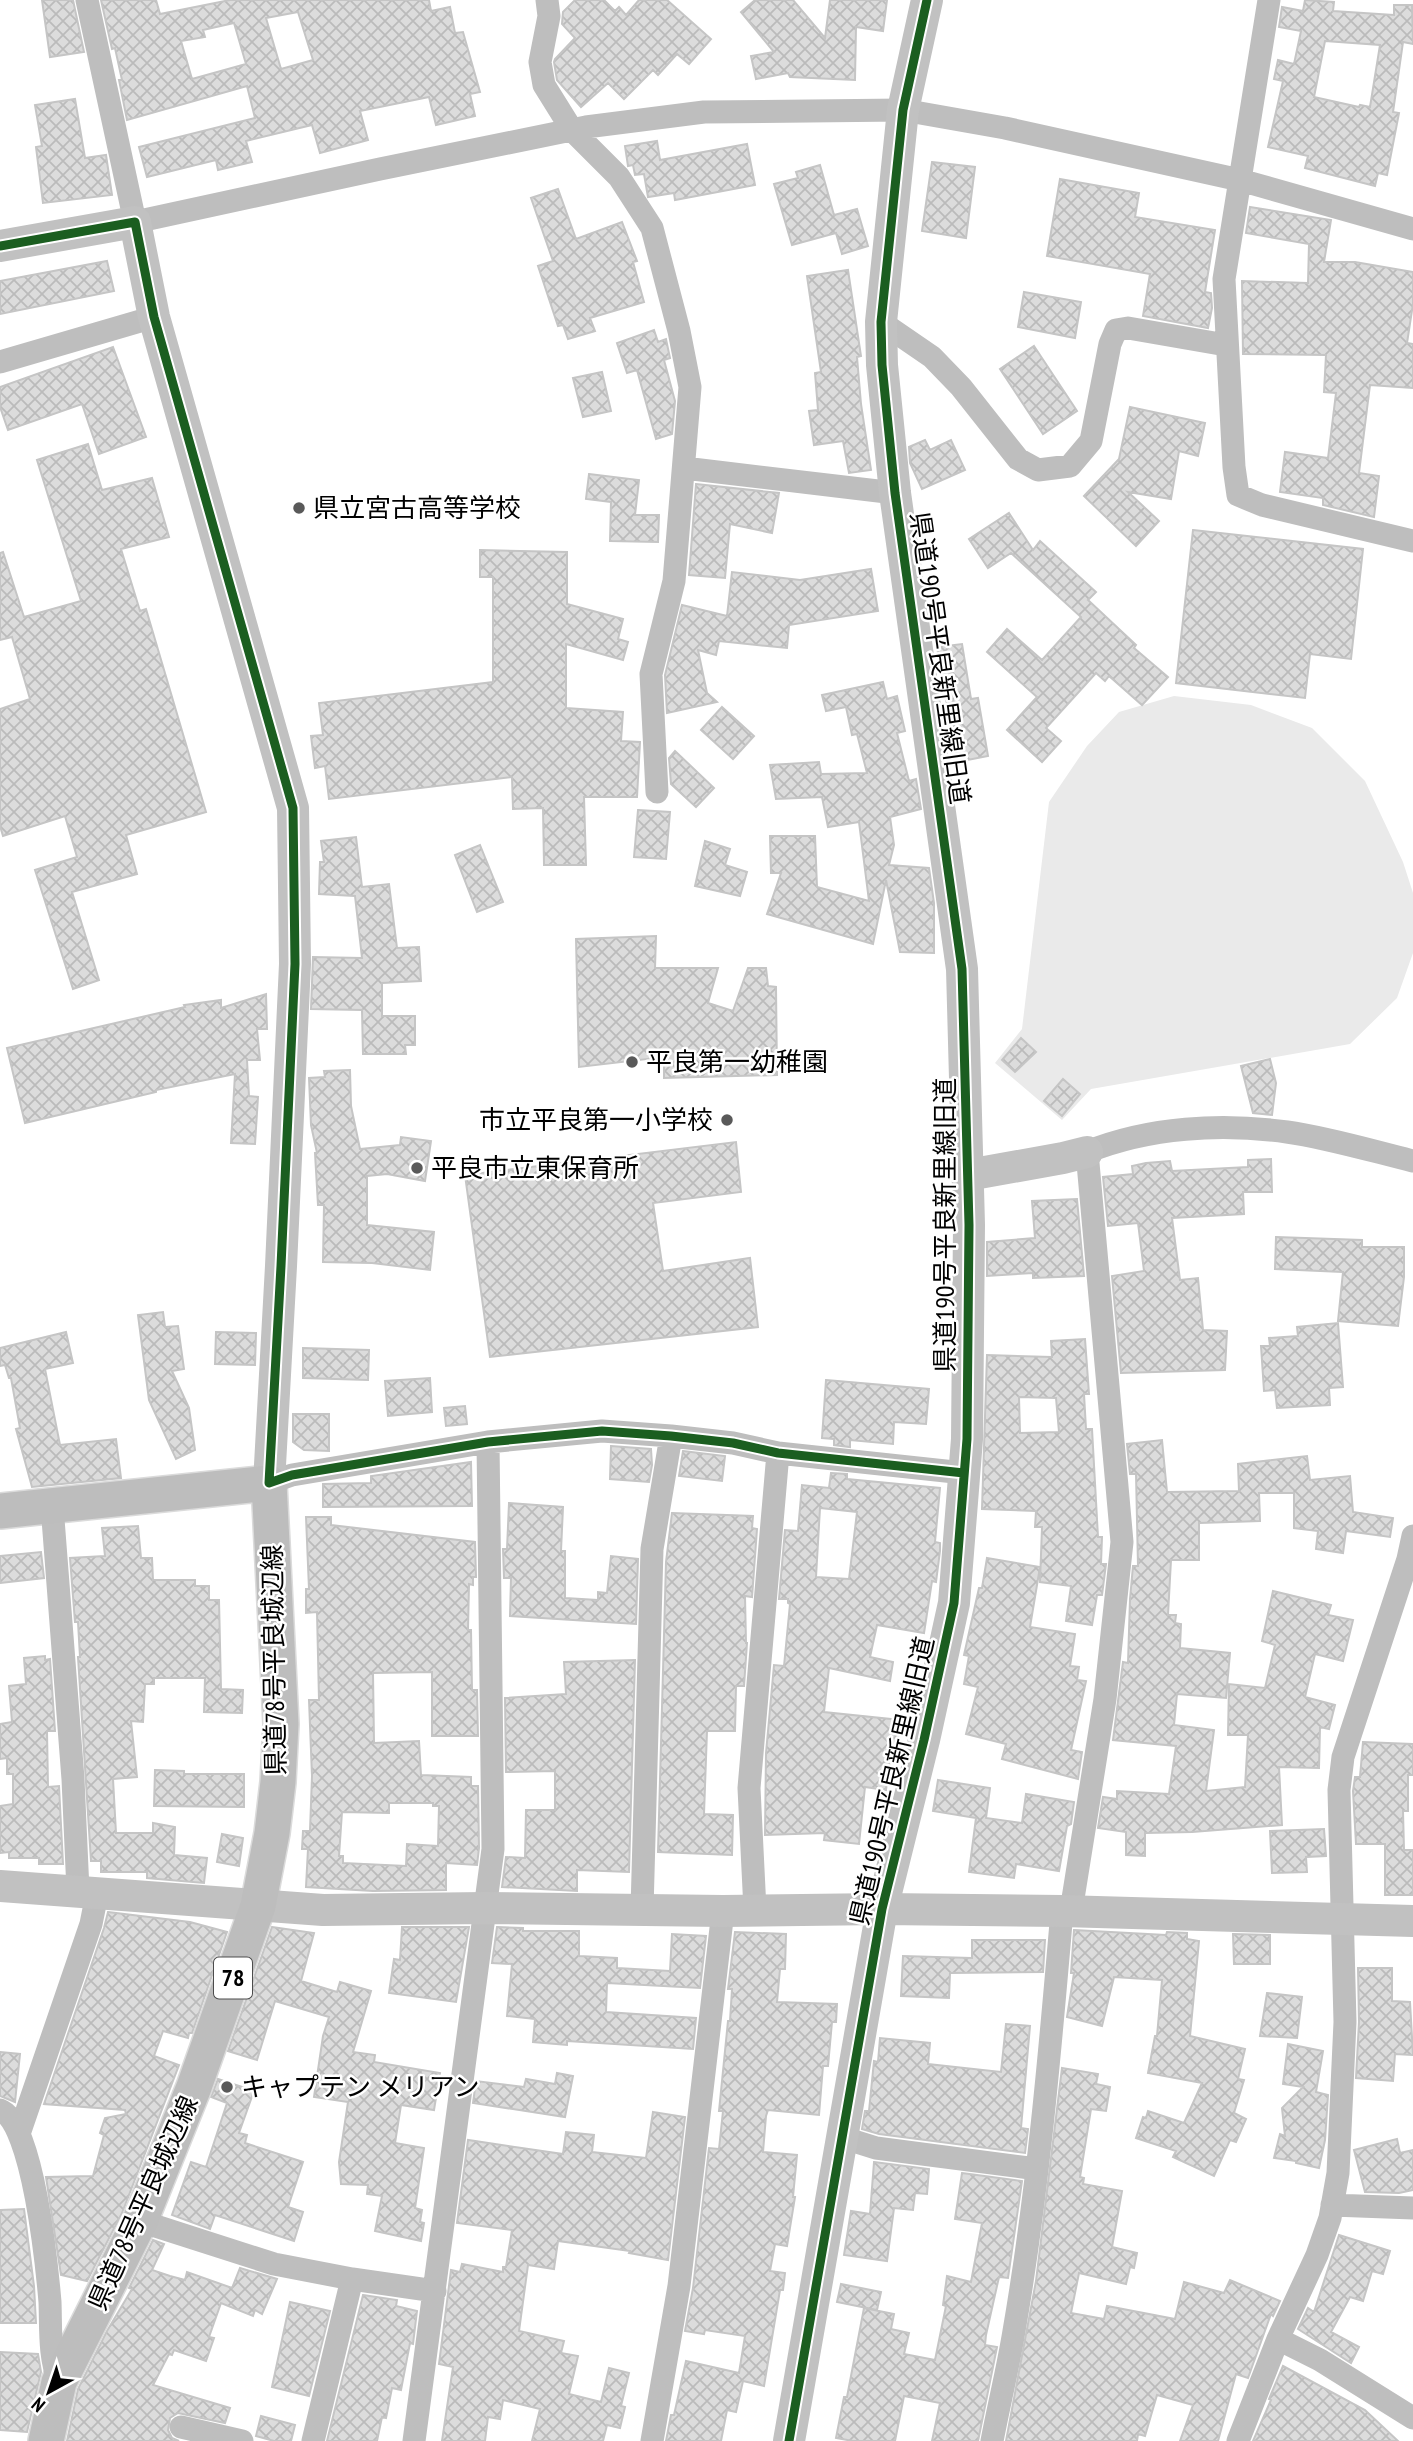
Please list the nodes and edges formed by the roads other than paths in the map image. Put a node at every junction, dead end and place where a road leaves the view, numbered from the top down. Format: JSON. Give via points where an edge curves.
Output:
{"nodes":[{"id":1,"x":87,"y":0,"type":"edge"},
{"id":2,"x":547,"y":0,"type":"edge"},
{"id":3,"x":927,"y":0,"type":"edge"},
{"id":4,"x":1269,"y":0,"type":"edge"},
{"id":5,"x":903,"y":110,"type":"junction"},
{"id":6,"x":572,"y":130,"type":"junction"},
{"id":7,"x":1240,"y":180,"type":"junction"},
{"id":8,"x":135,"y":222,"type":"junction"},
{"id":9,"x":1413,"y":229,"type":"edge"},
{"id":10,"x":0,"y":246,"type":"edge"},
{"id":11,"x":154,"y":317,"type":"junction"},
{"id":12,"x":881,"y":322,"type":"junction"},
{"id":13,"x":1226,"y":345,"type":"junction"},
{"id":14,"x":0,"y":362,"type":"edge"},
{"id":15,"x":684,"y":468,"type":"junction"},
{"id":16,"x":895,"y":493,"type":"junction"},
{"id":17,"x":1413,"y":541,"type":"edge"},
{"id":18,"x":657,"y":792,"type":"dead end"},
{"id":19,"x":1087,"y":1152,"type":"junction"},
{"id":20,"x":1413,"y":1161,"type":"edge"},
{"id":21,"x":1413,"y":1171,"type":"edge"},
{"id":22,"x":968,"y":1175,"type":"junction"},
{"id":23,"x":671,"y":1436,"type":"junction"},
{"id":24,"x":488,"y":1442,"type":"junction"},
{"id":25,"x":778,"y":1453,"type":"junction"},
{"id":26,"x":964,"y":1473,"type":"junction"},
{"id":27,"x":269,"y":1483,"type":"junction"},
{"id":28,"x":52,"y":1506,"type":"junction"},
{"id":29,"x":0,"y":1511,"type":"edge"},
{"id":30,"x":1413,"y":1535,"type":"edge"},
{"id":31,"x":0,"y":1886,"type":"edge"},
{"id":32,"x":87,"y":1893,"type":"junction"},
{"id":33,"x":258,"y":1906,"type":"junction"},
{"id":34,"x":485,"y":1908,"type":"junction"},
{"id":35,"x":882,"y":1909,"type":"junction"},
{"id":36,"x":642,"y":1910,"type":"junction"},
{"id":37,"x":755,"y":1910,"type":"junction"},
{"id":38,"x":723,"y":1911,"type":"junction"},
{"id":39,"x":1067,"y":1911,"type":"junction"},
{"id":40,"x":1343,"y":1919,"type":"junction"},
{"id":41,"x":1413,"y":1921,"type":"edge"},
{"id":42,"x":0,"y":2110,"type":"edge"},
{"id":43,"x":20,"y":2131,"type":"junction"},
{"id":44,"x":844,"y":2138,"type":"junction"},
{"id":45,"x":1037,"y":2169,"type":"junction"},
{"id":46,"x":1332,"y":2205,"type":"junction"},
{"id":47,"x":1413,"y":2208,"type":"edge"},
{"id":48,"x":140,"y":2221,"type":"junction"},
{"id":49,"x":352,"y":2279,"type":"junction"},
{"id":50,"x":435,"y":2291,"type":"junction"},
{"id":51,"x":1278,"y":2339,"type":"junction"},
{"id":52,"x":59,"y":2382,"type":"junction"},
{"id":53,"x":1413,"y":2418,"type":"edge"},
{"id":54,"x":181,"y":2427,"type":"dead end"},
{"id":55,"x":46,"y":2441,"type":"edge"},
{"id":56,"x":242,"y":2441,"type":"edge"},
{"id":57,"x":313,"y":2441,"type":"edge"},
{"id":58,"x":414,"y":2441,"type":"edge"},
{"id":59,"x":652,"y":2441,"type":"edge"},
{"id":60,"x":789,"y":2441,"type":"edge"},
{"id":61,"x":992,"y":2441,"type":"edge"},
{"id":62,"x":1238,"y":2441,"type":"edge"}],
"edges":[{"from":1,"to":8,"type":"street"},
{"from":2,"to":6,"type":"street","via":[[549,16],[540,62],[544,85]]},
{"from":3,"to":5,"type":"street","name":"県道190号平良新里線旧道"},
{"from":4,"to":7,"type":"street"},
{"from":5,"to":6,"type":"street","via":[[704,112]]},
{"from":5,"to":7,"type":"street"},
{"from":5,"to":12,"type":"street","name":"県道190号平良新里線旧道"},
{"from":6,"to":8,"type":"street"},
{"from":6,"to":15,"type":"street","via":[[619,177],[652,228],[690,387]]},
{"from":7,"to":9,"type":"street"},
{"from":7,"to":13,"type":"street","via":[[1224,279]]},
{"from":8,"to":10,"type":"street"},
{"from":8,"to":11,"type":"street"},
{"from":11,"to":14,"type":"street"},
{"from":11,"to":27,"type":"street","via":[[293,808],[295,964]]},
{"from":12,"to":13,"type":"street","via":[[932,357],[1018,459],[1038,470],[1070,466],[1091,441],[1116,330],[1128,328]]},
{"from":12,"to":16,"type":"street","name":"県道190号平良新里線旧道"},
{"from":13,"to":17,"type":"street","via":[[1238,495],[1262,505]]},
{"from":15,"to":16,"type":"street"},
{"from":15,"to":18,"type":"street","via":[[674,580],[651,674]]},
{"from":16,"to":22,"type":"street","name":"県道190号平良新里線旧道","via":[[962,969]]},
{"from":19,"to":20,"type":"street","via":[[1113,1141],[1170,1130],[1249,1128]]},
{"from":19,"to":22,"type":"street"},
{"from":19,"to":39,"type":"street","via":[[1122,1542],[1105,1699]]},
{"from":20,"to":21,"type":"street"},
{"from":22,"to":26,"type":"street","name":"県道190号平良新里線旧道"},
{"from":23,"to":24,"type":"street","via":[[601,1431]]},
{"from":23,"to":25,"type":"street"},
{"from":23,"to":36,"type":"street","via":[[652,1549]]},
{"from":24,"to":27,"type":"street","via":[[292,1475]]},
{"from":24,"to":34,"type":"street","via":[[494,1803]]},
{"from":25,"to":26,"type":"street"},
{"from":25,"to":37,"type":"street","via":[[750,1788]]},
{"from":26,"to":35,"type":"street","name":"県道190号平良新里線旧道","via":[[954,1603]]},
{"from":27,"to":28,"type":"main road"},
{"from":27,"to":33,"type":"main road","name":"県道78号平良城辺線","number":"78","via":[[281,1724],[274,1820]]},
{"from":28,"to":29,"type":"main road"},
{"from":28,"to":32,"type":"street","via":[[73,1779]]},
{"from":30,"to":40,"type":"street","via":[[1343,1757],[1339,1800]]},
{"from":31,"to":32,"type":"street"},
{"from":32,"to":33,"type":"street"},
{"from":32,"to":43,"type":"street","via":[[91,1924]]},
{"from":33,"to":34,"type":"street"},
{"from":33,"to":48,"type":"main road","name":"県道78号平良城辺線","number":"78","via":[[194,2087]]},
{"from":34,"to":36,"type":"street"},
{"from":34,"to":50,"type":"street"},
{"from":35,"to":37,"type":"street"},
{"from":35,"to":39,"type":"street"},
{"from":35,"to":44,"type":"street","name":"県道190号平良新里線旧道"},
{"from":36,"to":38,"type":"street"},
{"from":37,"to":38,"type":"street"},
{"from":38,"to":59,"type":"street","via":[[679,2286]]},
{"from":39,"to":40,"type":"street"},
{"from":39,"to":45,"type":"street"},
{"from":40,"to":41,"type":"street"},
{"from":40,"to":46,"type":"street","via":[[1345,2022],[1338,2173]]},
{"from":42,"to":43,"type":"street"},
{"from":43,"to":52,"type":"street","via":[[37,2201],[52,2365]]},
{"from":44,"to":45,"type":"street","via":[[876,2148]]},
{"from":44,"to":60,"type":"street","name":"県道190号平良新里線旧道"},
{"from":45,"to":61,"type":"street","via":[[1014,2333]]},
{"from":46,"to":47,"type":"street"},
{"from":46,"to":51,"type":"street","via":[[1317,2255]]},
{"from":48,"to":49,"type":"street","via":[[274,2264]]},
{"from":48,"to":52,"type":"main road","name":"県道78号平良城辺線","number":"78"},
{"from":49,"to":50,"type":"street"},
{"from":49,"to":57,"type":"street"},
{"from":50,"to":58,"type":"street"},
{"from":51,"to":53,"type":"street"},
{"from":51,"to":62,"type":"street"},
{"from":52,"to":55,"type":"main road","name":"県道78号平良城辺線","number":"78"},
{"from":54,"to":56,"type":"street"}]}
